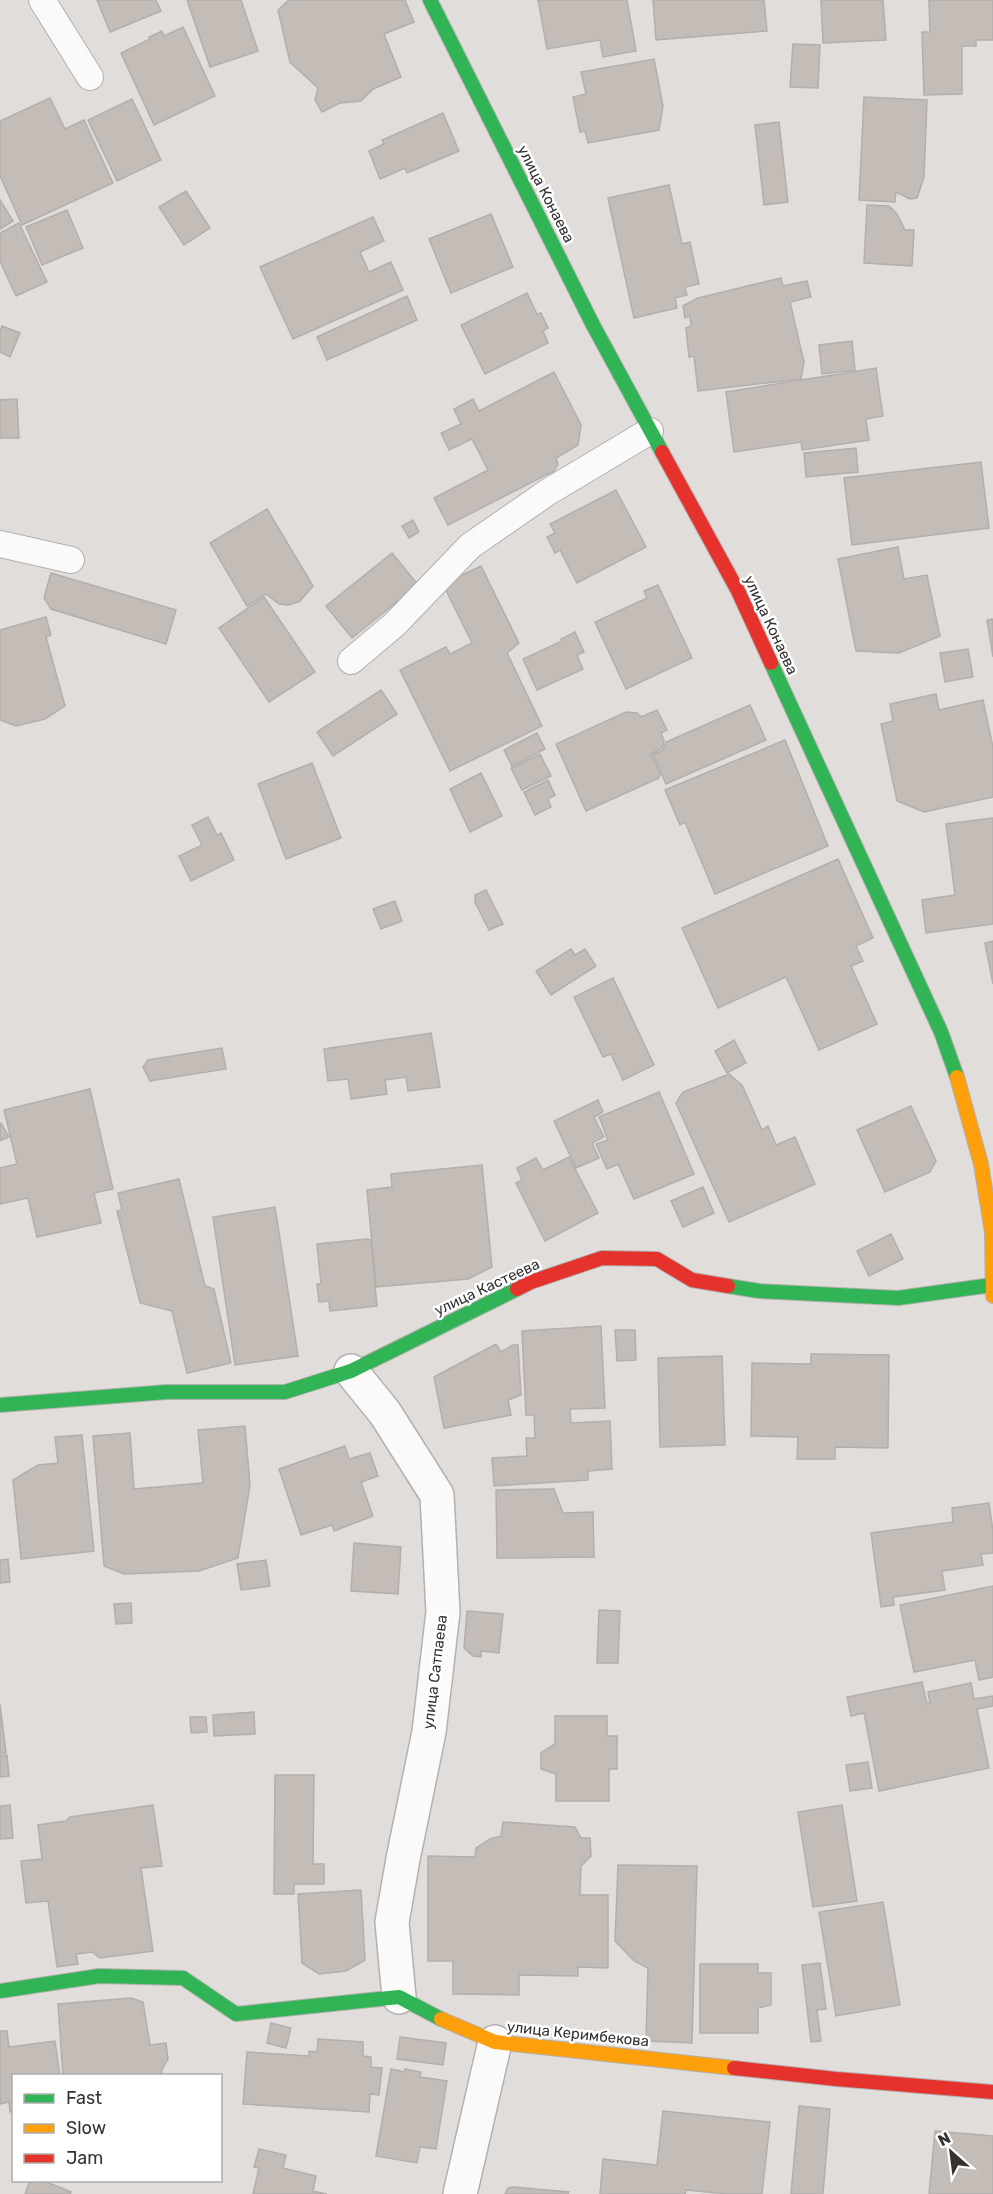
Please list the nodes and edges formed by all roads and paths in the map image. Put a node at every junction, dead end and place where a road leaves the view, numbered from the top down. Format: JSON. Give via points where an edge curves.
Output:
{"nodes":[{"id":1,"x":42,"y":0,"type":"edge"},
{"id":2,"x":430,"y":0,"type":"edge"},
{"id":3,"x":90,"y":77,"type":"dead end"},
{"id":4,"x":650,"y":431,"type":"junction"},
{"id":5,"x":0,"y":544,"type":"edge"},
{"id":6,"x":71,"y":560,"type":"dead end"},
{"id":7,"x":351,"y":661,"type":"dead end"},
{"id":8,"x":992,"y":1290,"type":"edge"},
{"id":9,"x":351,"y":1371,"type":"junction"},
{"id":10,"x":0,"y":1405,"type":"edge"},
{"id":11,"x":0,"y":1991,"type":"edge"},
{"id":12,"x":399,"y":1997,"type":"junction"},
{"id":13,"x":495,"y":2042,"type":"junction"},
{"id":14,"x":993,"y":2092,"type":"edge"},
{"id":15,"x":460,"y":2194,"type":"edge"}],
"edges":[{"from":1,"to":3,"type":"lane"},
{"from":2,"to":4,"type":"street","name":"улица Конаева"},
{"from":4,"to":7,"type":"lane","via":[[548,492],[470,546],[395,624]]},
{"from":4,"to":8,"type":"street","name":"улица Конаева","via":[[738,591],[942,1032],[981,1164],[992,1232]]},
{"from":5,"to":6,"type":"lane"},
{"from":8,"to":9,"type":"street","name":"улица Кастеева","via":[[898,1298],[759,1291],[692,1280],[657,1259],[602,1258],[531,1282]]},
{"from":9,"to":10,"type":"street","name":"улица Кастеева","via":[[285,1392],[166,1392]]},
{"from":9,"to":12,"type":"street","name":"улица Сатпаева","via":[[384,1413],[437,1495],[443,1612],[429,1732],[392,1922]]},
{"from":11,"to":12,"type":"street","via":[[99,1976],[183,1978],[236,2014]]},
{"from":12,"to":13,"type":"street","name":"улица Керимбекова"},
{"from":13,"to":14,"type":"street","name":"улица Керимбекова"},
{"from":13,"to":15,"type":"street"}]}
